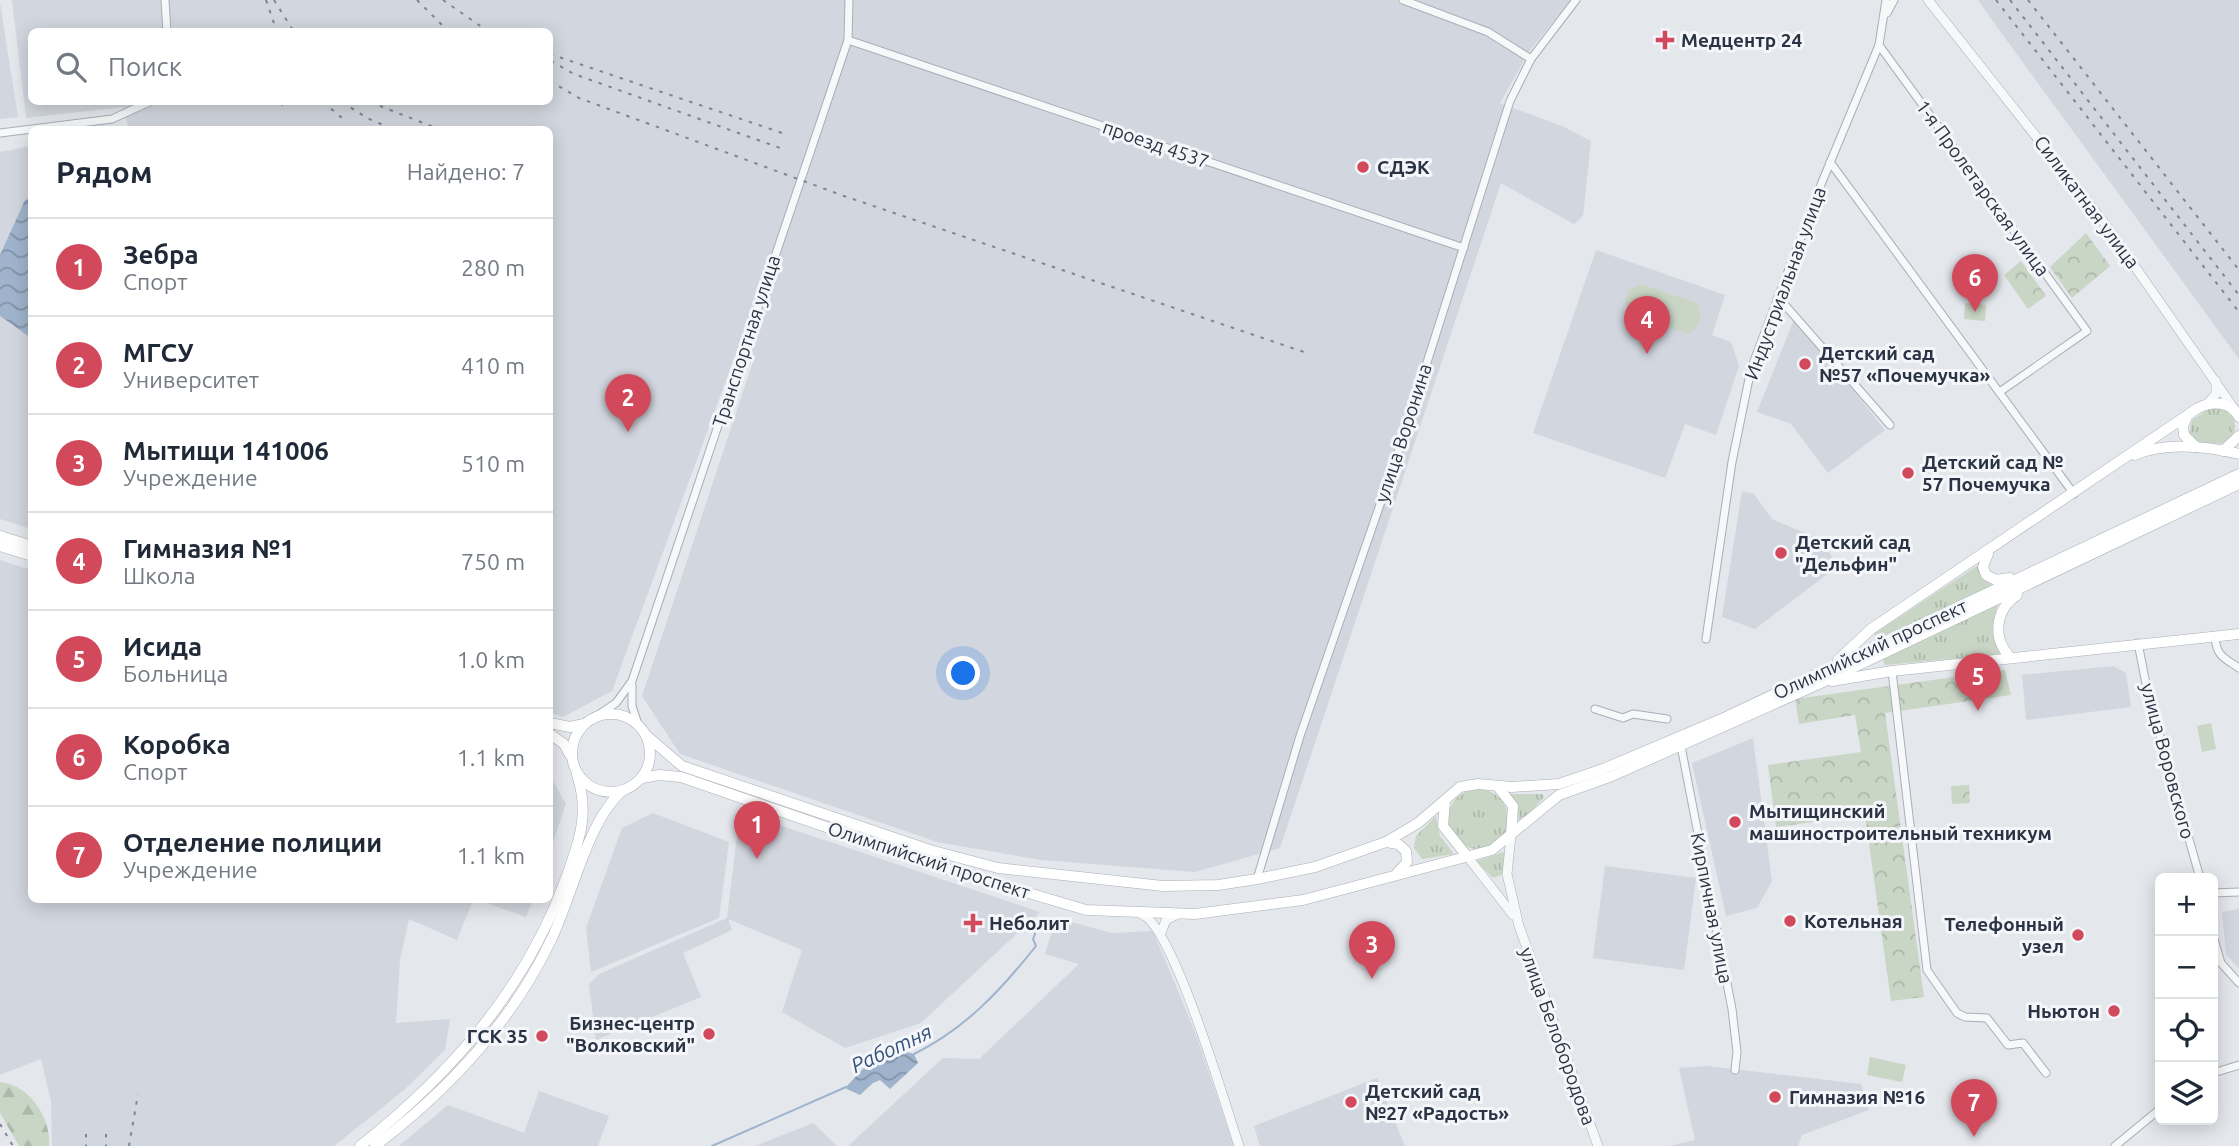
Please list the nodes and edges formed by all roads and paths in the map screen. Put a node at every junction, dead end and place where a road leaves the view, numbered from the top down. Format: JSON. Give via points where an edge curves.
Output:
{"nodes":[{"id":1,"x":165,"y":0,"type":"edge"},
{"id":2,"x":849,"y":0,"type":"edge"},
{"id":3,"x":1404,"y":0,"type":"edge"},
{"id":4,"x":1576,"y":0,"type":"edge"},
{"id":5,"x":1886,"y":0,"type":"edge"},
{"id":6,"x":1894,"y":0,"type":"edge"},
{"id":7,"x":1928,"y":0,"type":"edge"},
{"id":8,"x":1884,"y":20,"type":"junction"},
{"id":9,"x":167,"y":28,"type":"edge"},
{"id":10,"x":848,"y":40,"type":"junction"},
{"id":11,"x":1879,"y":45,"type":"junction"},
{"id":12,"x":1531,"y":59,"type":"junction"},
{"id":13,"x":142,"y":105,"type":"edge"},
{"id":14,"x":56,"y":126,"type":"edge"},
{"id":15,"x":28,"y":130,"type":"edge"},
{"id":16,"x":0,"y":133,"type":"edge"},
{"id":17,"x":1830,"y":162,"type":"junction"},
{"id":18,"x":1464,"y":248,"type":"junction"},
{"id":19,"x":1777,"y":299,"type":"junction"},
{"id":20,"x":2216,"y":379,"type":"junction"},
{"id":21,"x":2001,"y":391,"type":"junction"},
{"id":22,"x":2207,"y":404,"type":"junction"},
{"id":23,"x":2191,"y":413,"type":"junction"},
{"id":24,"x":2238,"y":415,"type":"edge"},
{"id":25,"x":1891,"y":425,"type":"dead end"},
{"id":26,"x":2239,"y":436,"type":"edge"},
{"id":27,"x":2203,"y":449,"type":"junction"},
{"id":28,"x":2223,"y":451,"type":"junction"},
{"id":29,"x":2239,"y":454,"type":"edge"},
{"id":30,"x":2124,"y":459,"type":"junction"},
{"id":31,"x":2238,"y":478,"type":"edge"},
{"id":32,"x":2074,"y":494,"type":"junction"},
{"id":33,"x":0,"y":536,"type":"edge"},
{"id":34,"x":28,"y":545,"type":"edge"},
{"id":35,"x":0,"y":546,"type":"edge"},
{"id":36,"x":1991,"y":551,"type":"junction"},
{"id":37,"x":28,"y":555,"type":"edge"},
{"id":38,"x":2027,"y":573,"type":"junction"},
{"id":39,"x":2031,"y":585,"type":"junction"},
{"id":40,"x":2239,"y":634,"type":"edge"},
{"id":41,"x":2215,"y":636,"type":"junction"},
{"id":42,"x":1706,"y":639,"type":"dead end"},
{"id":43,"x":2138,"y":643,"type":"junction"},
{"id":44,"x":2010,"y":657,"type":"junction"},
{"id":45,"x":1833,"y":665,"type":"junction"},
{"id":46,"x":2239,"y":668,"type":"edge"},
{"id":47,"x":1892,"y":671,"type":"junction"},
{"id":48,"x":632,"y":681,"type":"junction"},
{"id":49,"x":1821,"y":683,"type":"junction"},
{"id":50,"x":1595,"y":709,"type":"dead end"},
{"id":51,"x":595,"y":717,"type":"junction"},
{"id":52,"x":1667,"y":719,"type":"dead end"},
{"id":53,"x":553,"y":724,"type":"edge"},
{"id":54,"x":584,"y":724,"type":"junction"},
{"id":55,"x":638,"y":724,"type":"junction"},
{"id":56,"x":553,"y":736,"type":"edge"},
{"id":57,"x":647,"y":736,"type":"junction"},
{"id":58,"x":1681,"y":746,"type":"junction"},
{"id":59,"x":572,"y":758,"type":"junction"},
{"id":60,"x":577,"y":775,"type":"junction"},
{"id":61,"x":642,"y":778,"type":"junction"},
{"id":62,"x":1490,"y":784,"type":"junction"},
{"id":63,"x":622,"y":791,"type":"junction"},
{"id":64,"x":1447,"y":797,"type":"junction"},
{"id":65,"x":1511,"y":836,"type":"junction"},
{"id":66,"x":1386,"y":842,"type":"junction"},
{"id":67,"x":1467,"y":856,"type":"junction"},
{"id":68,"x":1021,"y":872,"type":"junction"},
{"id":69,"x":2199,"y":873,"type":"edge"},
{"id":70,"x":1396,"y":874,"type":"junction"},
{"id":71,"x":1046,"y":876,"type":"junction"},
{"id":72,"x":1257,"y":879,"type":"junction"},
{"id":73,"x":1017,"y":890,"type":"junction"},
{"id":74,"x":2239,"y":892,"type":"edge"},
{"id":75,"x":2218,"y":893,"type":"edge"},
{"id":76,"x":1043,"y":898,"type":"junction"},
{"id":77,"x":1178,"y":914,"type":"junction"},
{"id":78,"x":1141,"y":915,"type":"junction"},
{"id":79,"x":1519,"y":926,"type":"junction"},
{"id":80,"x":1161,"y":933,"type":"junction"},
{"id":81,"x":2218,"y":955,"type":"edge"},
{"id":82,"x":2236,"y":979,"type":"edge"},
{"id":83,"x":2239,"y":1065,"type":"edge"},
{"id":84,"x":1735,"y":1070,"type":"dead end"},
{"id":85,"x":2218,"y":1071,"type":"edge"},
{"id":86,"x":2046,"y":1073,"type":"dead end"},
{"id":87,"x":2155,"y":1113,"type":"edge"},
{"id":88,"x":360,"y":1146,"type":"edge"},
{"id":89,"x":375,"y":1146,"type":"edge"},
{"id":90,"x":1239,"y":1146,"type":"edge"},
{"id":91,"x":1598,"y":1146,"type":"edge"},
{"id":92,"x":2115,"y":1146,"type":"edge"}],
"edges":[{"from":1,"to":9,"type":"street"},
{"from":2,"to":10,"type":"street","name":"Транспортная улица"},
{"from":3,"to":12,"type":"street","via":[[1488,32]]},
{"from":4,"to":12,"type":"street","name":"улица Воронина"},
{"from":5,"to":8,"type":"street","name":"Индустриальная улица"},
{"from":6,"to":8,"type":"street","name":"Индустриальная улица"},
{"from":7,"to":20,"type":"street","name":"Силикатная улица","via":[[2095,211]]},
{"from":8,"to":11,"type":"street","name":"Индустриальная улица"},
{"from":10,"to":18,"type":"street","name":"проезд 4537"},
{"from":10,"to":48,"type":"street","name":"Транспортная улица"},
{"from":11,"to":17,"type":"street","name":"Индустриальная улица"},
{"from":11,"to":21,"type":"street","name":"1-я Пролетарская улица","via":[[2087,331]]},
{"from":12,"to":18,"type":"street","name":"улица Воронина","via":[[1510,101]]},
{"from":13,"to":14,"type":"street","via":[[112,119]]},
{"from":15,"to":16,"type":"street"},
{"from":17,"to":19,"type":"street","name":"Индустриальная улица"},
{"from":17,"to":21,"type":"street"},
{"from":18,"to":72,"type":"street","name":"улица Воронина","via":[[1300,736]]},
{"from":19,"to":25,"type":"street"},
{"from":19,"to":42,"type":"street","name":"Индустриальная улица","via":[[1744,398]]},
{"from":20,"to":22,"type":"street","via":[[2216,394]]},
{"from":20,"to":24,"type":"street","name":"Силикатная улица"},
{"from":21,"to":32,"type":"street"},
{"from":22,"to":23,"type":"main road"},
{"from":22,"to":24,"type":"main road","via":[[2221,404]]},
{"from":23,"to":27,"type":"main road","via":[[2184,421],[2184,435],[2188,443]]},
{"from":23,"to":30,"type":"main road"},
{"from":26,"to":28,"type":"main road"},
{"from":27,"to":28,"type":"main road"},
{"from":27,"to":30,"type":"main road","via":[[2160,447]]},
{"from":28,"to":29,"type":"main road"},
{"from":30,"to":32,"type":"main road"},
{"from":31,"to":38,"type":"main road","name":"Олимпийский проспект"},
{"from":31,"to":39,"type":"main road","name":"Олимпийский проспект"},
{"from":32,"to":36,"type":"main road"},
{"from":33,"to":34,"type":"main road"},
{"from":35,"to":37,"type":"main road"},
{"from":36,"to":38,"type":"main road","via":[[1983,567],[1989,577],[2001,580]]},
{"from":36,"to":45,"type":"main road","via":[[1871,629]]},
{"from":38,"to":45,"type":"main road","name":"Олимпийский проспект"},
{"from":39,"to":44,"type":"main road","via":[[2012,598],[2000,615],[1998,635]]},
{"from":39,"to":49,"type":"main road","name":"Олимпийский проспект"},
{"from":40,"to":41,"type":"main road"},
{"from":41,"to":43,"type":"main road"},
{"from":41,"to":46,"type":"street","via":[[2221,657]]},
{"from":43,"to":44,"type":"main road"},
{"from":43,"to":69,"type":"street","name":"улица Воровского"},
{"from":44,"to":47,"type":"main road"},
{"from":45,"to":62,"type":"main road","name":"Олимпийский проспект","via":[[1726,717],[1559,784]]},
{"from":47,"to":49,"type":"main road"},
{"from":47,"to":86,"type":"street","via":[[1927,970],[1957,1013],[1987,1018],[2008,1045],[2023,1043]]},
{"from":48,"to":51,"type":"street","name":"Транспортная улица","via":[[616,703]]},
{"from":48,"to":55,"type":"street","name":"Транспортная улица"},
{"from":49,"to":58,"type":"main road","name":"Олимпийский проспект"},
{"from":50,"to":52,"type":"street","via":[[1623,718],[1633,714]]},
{"from":51,"to":54,"type":"main road"},
{"from":51,"to":55,"type":"main road","via":[[613,715]]},
{"from":53,"to":54,"type":"main road"},
{"from":54,"to":59,"type":"main road","via":[[574,740]]},
{"from":55,"to":57,"type":"main road"},
{"from":56,"to":59,"type":"main road"},
{"from":57,"to":61,"type":"main road","via":[[650,758]]},
{"from":57,"to":68,"type":"main road","name":"Олимпийский проспект","via":[[682,766],[939,853]]},
{"from":58,"to":65,"type":"main road","name":"Олимпийский проспект","via":[[1559,795]]},
{"from":58,"to":84,"type":"street","name":"Кирпичная улица","via":[[1732,1009]]},
{"from":59,"to":60,"type":"main road"},
{"from":60,"to":63,"type":"main road","via":[[593,788]]},
{"from":60,"to":88,"type":"main road","via":[[583,796],[582,832],[546,929],[521,972],[446,1071]]},
{"from":61,"to":63,"type":"main road"},
{"from":61,"to":73,"type":"main road","name":"Олимпийский проспект","via":[[681,777]]},
{"from":62,"to":64,"type":"main road","name":"Олимпийский проспект","via":[[1460,787]]},
{"from":62,"to":65,"type":"main road","via":[[1504,791],[1513,806]]},
{"from":63,"to":89,"type":"main road","via":[[597,823],[544,956],[505,1014],[439,1092]]},
{"from":64,"to":66,"type":"main road","name":"Олимпийский проспект","via":[[1416,825]]},
{"from":64,"to":67,"type":"main road","via":[[1443,826]]},
{"from":65,"to":67,"type":"main road","name":"Олимпийский проспект","via":[[1492,850]]},
{"from":65,"to":79,"type":"street","via":[[1507,874]]},
{"from":66,"to":70,"type":"main road","via":[[1406,851],[1407,863]]},
{"from":66,"to":72,"type":"main road","name":"Олимпийский проспект","via":[[1315,867]]},
{"from":67,"to":70,"type":"main road","name":"Олимпийский проспект"},
{"from":67,"to":79,"type":"street"},
{"from":68,"to":71,"type":"main road","name":"Олимпийский проспект"},
{"from":68,"to":73,"type":"main road","via":[[1029,882],[1024,890]]},
{"from":70,"to":77,"type":"main road","name":"Олимпийский проспект","via":[[1270,906]]},
{"from":71,"to":72,"type":"main road","name":"Олимпийский проспект","via":[[1192,886]]},
{"from":71,"to":76,"type":"main road","via":[[1036,884],[1036,893]]},
{"from":73,"to":76,"type":"main road","name":"Олимпийский проспект"},
{"from":74,"to":75,"type":"street"},
{"from":76,"to":78,"type":"main road","name":"Олимпийский проспект","via":[[1094,911]]},
{"from":77,"to":78,"type":"main road","name":"Олимпийский проспект"},
{"from":77,"to":80,"type":"street","via":[[1166,920]]},
{"from":78,"to":80,"type":"street","via":[[1152,919]]},
{"from":79,"to":91,"type":"street","name":"улица Белобородова"},
{"from":80,"to":90,"type":"street","via":[[1187,992]]},
{"from":81,"to":82,"type":"street"},
{"from":83,"to":85,"type":"street"},
{"from":87,"to":92,"type":"street"}]}
